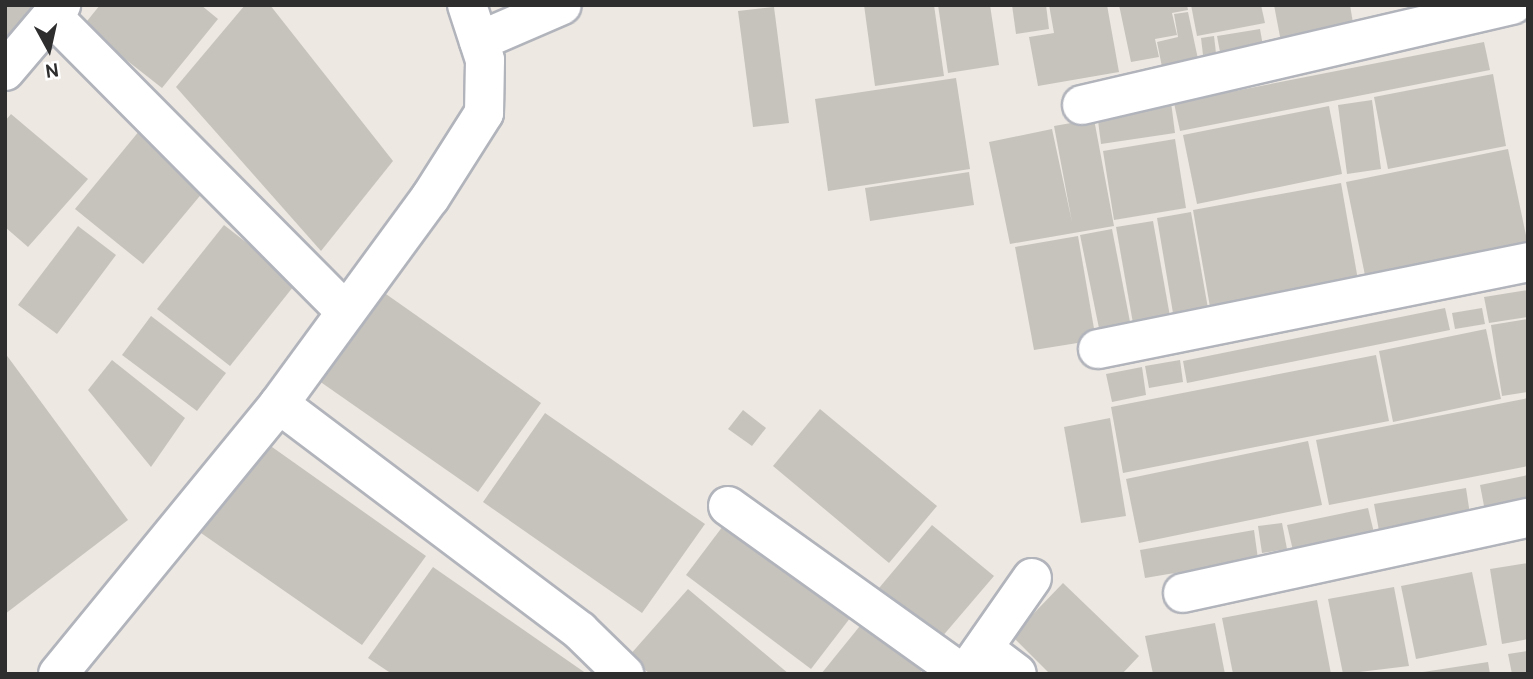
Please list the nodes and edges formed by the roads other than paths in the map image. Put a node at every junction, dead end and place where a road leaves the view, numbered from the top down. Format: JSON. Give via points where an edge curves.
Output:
{"nodes":[{"id":1,"x":467,"y":5,"type":"edge"},
{"id":2,"x":562,"y":5,"type":"edge"},
{"id":3,"x":1513,"y":5,"type":"edge"},
{"id":4,"x":56,"y":11,"type":"edge"},
{"id":5,"x":479,"y":41,"type":"junction"},
{"id":6,"x":5,"y":71,"type":"edge"},
{"id":7,"x":1082,"y":105,"type":"dead end"},
{"id":8,"x":1528,"y":262,"type":"edge"},
{"id":9,"x":346,"y":312,"type":"junction"},
{"id":10,"x":1098,"y":349,"type":"dead end"},
{"id":11,"x":279,"y":404,"type":"junction"},
{"id":12,"x":728,"y":506,"type":"dead end"},
{"id":13,"x":1528,"y":518,"type":"edge"},
{"id":14,"x":1032,"y":578,"type":"dead end"},
{"id":15,"x":1184,"y":593,"type":"dead end"},
{"id":16,"x":970,"y":666,"type":"edge"},
{"id":17,"x":58,"y":674,"type":"edge"},
{"id":18,"x":625,"y":674,"type":"edge"},
{"id":19,"x":1017,"y":674,"type":"edge"}],
"edges":[{"from":1,"to":5,"type":"street"},
{"from":2,"to":5,"type":"street"},
{"from":3,"to":7,"type":"street"},
{"from":4,"to":6,"type":"street"},
{"from":4,"to":9,"type":"street"},
{"from":5,"to":9,"type":"street","via":[[485,60],[484,113],[430,198]]},
{"from":8,"to":10,"type":"street"},
{"from":9,"to":11,"type":"street"},
{"from":11,"to":17,"type":"street"},
{"from":11,"to":18,"type":"street","via":[[580,631]]},
{"from":12,"to":16,"type":"street"},
{"from":13,"to":15,"type":"street"},
{"from":14,"to":16,"type":"street"},
{"from":16,"to":19,"type":"street"}]}
